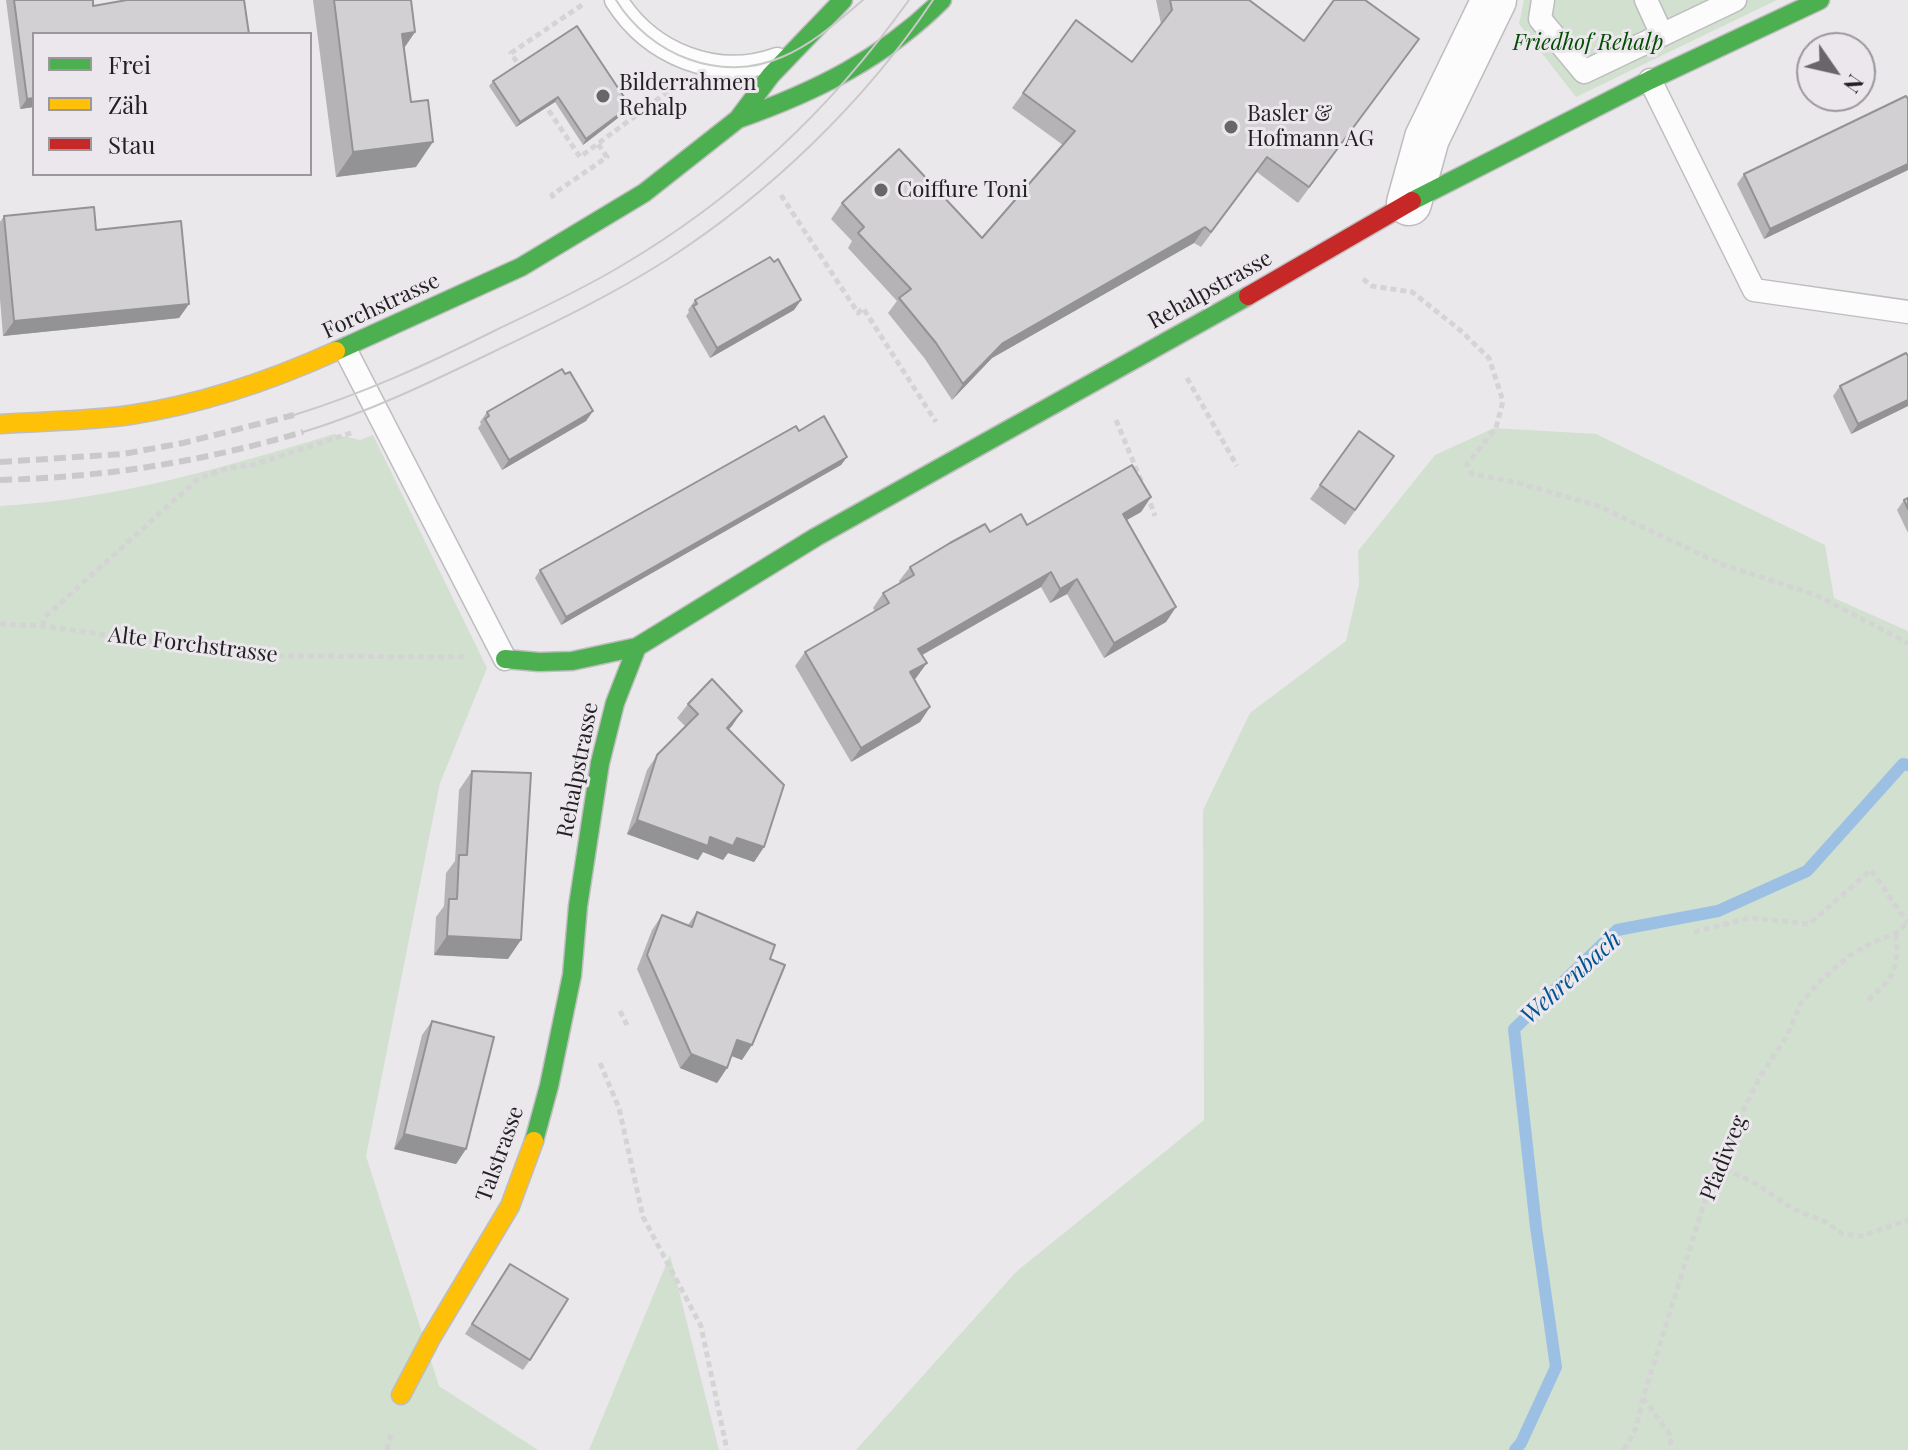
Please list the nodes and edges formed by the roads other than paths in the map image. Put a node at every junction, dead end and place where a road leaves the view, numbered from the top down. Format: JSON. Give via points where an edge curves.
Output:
{"nodes":[{"id":1,"x":616,"y":0,"type":"edge"},
{"id":2,"x":843,"y":0,"type":"edge"},
{"id":3,"x":863,"y":0,"type":"edge"},
{"id":4,"x":942,"y":0,"type":"edge"},
{"id":5,"x":1494,"y":0,"type":"edge"},
{"id":6,"x":1543,"y":0,"type":"edge"},
{"id":7,"x":1646,"y":0,"type":"edge"},
{"id":8,"x":1735,"y":0,"type":"edge"},
{"id":9,"x":1820,"y":0,"type":"edge"},
{"id":10,"x":1709,"y":6,"type":"edge"},
{"id":11,"x":1662,"y":35,"type":"junction"},
{"id":12,"x":790,"y":53,"type":"junction"},
{"id":13,"x":1650,"y":80,"type":"junction"},
{"id":14,"x":738,"y":119,"type":"junction"},
{"id":15,"x":1409,"y":203,"type":"junction"},
{"id":16,"x":1908,"y":312,"type":"edge"},
{"id":17,"x":345,"y":349,"type":"junction"},
{"id":18,"x":0,"y":424,"type":"edge"},
{"id":19,"x":637,"y":647,"type":"junction"},
{"id":20,"x":505,"y":659,"type":"joint"},
{"id":21,"x":578,"y":906,"type":"joint"},
{"id":22,"x":401,"y":1395,"type":"dead end"}],
"edges":[{"from":1,"to":12,"type":"lane","via":[[647,36],[704,64],[749,66]]},
{"from":2,"to":12,"type":"street","name":"Forchstrasse"},
{"from":3,"to":12,"type":"lane"},
{"from":4,"to":14,"type":"street","name":"Forchstrasse","via":[[875,56],[818,88]]},
{"from":5,"to":15,"type":"street","via":[[1427,138]]},
{"from":6,"to":11,"type":"lane","via":[[1540,19],[1584,72]]},
{"from":7,"to":11,"type":"lane"},
{"from":8,"to":10,"type":"lane"},
{"from":9,"to":13,"type":"street","name":"Rehalpstrasse"},
{"from":10,"to":11,"type":"lane"},
{"from":12,"to":14,"type":"street","name":"Forchstrasse"},
{"from":13,"to":15,"type":"street","name":"Rehalpstrasse"},
{"from":13,"to":16,"type":"lane","via":[[1754,290]]},
{"from":14,"to":17,"type":"street","name":"Forchstrasse","via":[[644,193],[581,233],[521,267]]},
{"from":15,"to":19,"type":"street","name":"Rehalpstrasse","via":[[816,537]]},
{"from":17,"to":18,"type":"street","name":"Forchstrasse","via":[[234,392],[181,405],[99,419]]},
{"from":17,"to":20,"type":"lane"},
{"from":19,"to":20,"type":"street","name":"Rehalpstrasse","via":[[574,663]]},
{"from":19,"to":21,"type":"street","name":"Rehalpstrasse","via":[[606,733]]},
{"from":21,"to":22,"type":"street","name":"Talstrasse","via":[[572,975],[530,1155],[510,1206]]}]}
